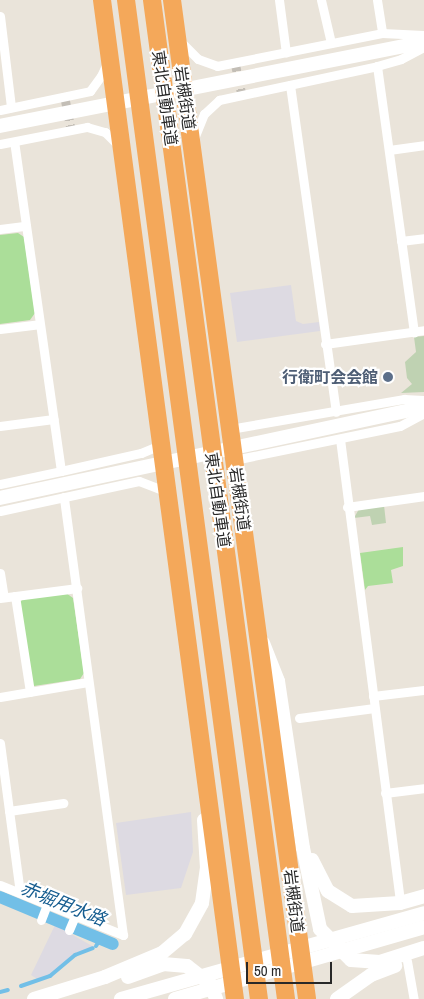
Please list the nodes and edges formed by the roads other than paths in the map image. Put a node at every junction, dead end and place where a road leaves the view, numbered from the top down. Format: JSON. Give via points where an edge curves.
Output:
{"nodes":[{"id":1,"x":102,"y":0,"type":"edge"},
{"id":2,"x":126,"y":0,"type":"edge"},
{"id":3,"x":152,"y":0,"type":"edge"},
{"id":4,"x":172,"y":0,"type":"edge"},
{"id":5,"x":279,"y":0,"type":"edge"},
{"id":6,"x":321,"y":0,"type":"edge"},
{"id":7,"x":377,"y":0,"type":"edge"},
{"id":8,"x":0,"y":16,"type":"edge"},
{"id":9,"x":382,"y":33,"type":"junction"},
{"id":10,"x":424,"y":35,"type":"edge"},
{"id":11,"x":177,"y":36,"type":"junction"},
{"id":12,"x":424,"y":42,"type":"edge"},
{"id":13,"x":331,"y":43,"type":"junction"},
{"id":14,"x":424,"y":46,"type":"edge"},
{"id":15,"x":286,"y":52,"type":"junction"},
{"id":16,"x":109,"y":53,"type":"junction"},
{"id":17,"x":377,"y":66,"type":"junction"},
{"id":18,"x":290,"y":85,"type":"junction"},
{"id":19,"x":12,"y":107,"type":"junction"},
{"id":20,"x":0,"y":110,"type":"edge"},
{"id":21,"x":0,"y":126,"type":"edge"},
{"id":22,"x":14,"y":142,"type":"junction"},
{"id":23,"x":0,"y":144,"type":"edge"},
{"id":24,"x":424,"y":145,"type":"edge"},
{"id":25,"x":389,"y":150,"type":"junction"},
{"id":26,"x":122,"y":151,"type":"junction"},
{"id":27,"x":193,"y":152,"type":"junction"},
{"id":28,"x":26,"y":226,"type":"junction"},
{"id":29,"x":0,"y":229,"type":"edge"},
{"id":30,"x":424,"y":238,"type":"edge"},
{"id":31,"x":401,"y":241,"type":"junction"},
{"id":32,"x":38,"y":324,"type":"junction"},
{"id":33,"x":0,"y":329,"type":"edge"},
{"id":34,"x":424,"y":330,"type":"edge"},
{"id":35,"x":414,"y":332,"type":"junction"},
{"id":36,"x":325,"y":344,"type":"junction"},
{"id":37,"x":424,"y":400,"type":"edge"},
{"id":38,"x":424,"y":407,"type":"edge"},
{"id":39,"x":336,"y":412,"type":"junction"},
{"id":40,"x":424,"y":413,"type":"edge"},
{"id":41,"x":54,"y":419,"type":"junction"},
{"id":42,"x":0,"y":426,"type":"edge"},
{"id":43,"x":230,"y":430,"type":"junction"},
{"id":44,"x":340,"y":439,"type":"junction"},
{"id":45,"x":160,"y":446,"type":"junction"},
{"id":46,"x":234,"y":460,"type":"junction"},
{"id":47,"x":61,"y":471,"type":"junction"},
{"id":48,"x":0,"y":484,"type":"edge"},
{"id":49,"x":167,"y":492,"type":"junction"},
{"id":50,"x":424,"y":496,"type":"edge"},
{"id":51,"x":64,"y":497,"type":"junction"},
{"id":52,"x":0,"y":498,"type":"edge"},
{"id":53,"x":347,"y":507,"type":"junction"},
{"id":54,"x":0,"y":511,"type":"edge"},
{"id":55,"x":0,"y":572,"type":"edge"},
{"id":56,"x":76,"y":588,"type":"junction"},
{"id":57,"x":16,"y":596,"type":"junction"},
{"id":58,"x":2,"y":597,"type":"edge"},
{"id":59,"x":259,"y":633,"type":"junction"},
{"id":60,"x":88,"y":682,"type":"junction"},
{"id":61,"x":424,"y":690,"type":"edge"},
{"id":62,"x":30,"y":692,"type":"junction"},
{"id":63,"x":373,"y":696,"type":"junction"},
{"id":64,"x":0,"y":697,"type":"edge"},
{"id":65,"x":374,"y":708,"type":"junction"},
{"id":66,"x":196,"y":711,"type":"junction"},
{"id":67,"x":299,"y":718,"type":"dead end"},
{"id":68,"x":0,"y":743,"type":"edge"},
{"id":69,"x":424,"y":788,"type":"edge"},
{"id":70,"x":3,"y":791,"type":"edge"},
{"id":71,"x":386,"y":793,"type":"junction"},
{"id":72,"x":63,"y":803,"type":"dead end"},
{"id":73,"x":9,"y":811,"type":"junction"},
{"id":74,"x":299,"y":814,"type":"junction"},
{"id":75,"x":0,"y":885,"type":"edge"},
{"id":76,"x":20,"y":893,"type":"junction"},
{"id":77,"x":424,"y":896,"type":"edge"},
{"id":78,"x":400,"y":903,"type":"junction"},
{"id":79,"x":46,"y":907,"type":"junction"},
{"id":80,"x":424,"y":913,"type":"edge"},
{"id":81,"x":41,"y":920,"type":"dead end"},
{"id":82,"x":424,"y":927,"type":"edge"},
{"id":83,"x":424,"y":948,"type":"edge"},
{"id":84,"x":424,"y":956,"type":"edge"},
{"id":85,"x":407,"y":961,"type":"junction"},
{"id":86,"x":34,"y":999,"type":"edge"},
{"id":87,"x":63,"y":999,"type":"edge"},
{"id":88,"x":121,"y":999,"type":"edge"},
{"id":89,"x":174,"y":999,"type":"edge"},
{"id":90,"x":216,"y":999,"type":"edge"},
{"id":91,"x":235,"y":999,"type":"edge"},
{"id":92,"x":259,"y":999,"type":"edge"},
{"id":93,"x":286,"y":999,"type":"edge"},
{"id":94,"x":307,"y":999,"type":"edge"},
{"id":95,"x":337,"y":999,"type":"edge"},
{"id":96,"x":414,"y":999,"type":"edge"}],
"edges":[{"from":1,"to":16,"type":"highway"},
{"from":2,"to":92,"type":"highway","name":"東北自動車道"},
{"from":3,"to":93,"type":"highway","name":"東北自動車道"},
{"from":4,"to":11,"type":"highway","name":"岩槻街道"},
{"from":5,"to":15,"type":"street"},
{"from":6,"to":13,"type":"street"},
{"from":7,"to":9,"type":"street"},
{"from":8,"to":19,"type":"street"},
{"from":9,"to":10,"type":"street"},
{"from":9,"to":13,"type":"street"},
{"from":11,"to":15,"type":"street","via":[[185,49],[198,59],[217,66]]},
{"from":11,"to":27,"type":"highway","name":"岩槻街道"},
{"from":12,"to":21,"type":"street"},
{"from":13,"to":15,"type":"street"},
{"from":14,"to":17,"type":"street","via":[[401,59]]},
{"from":16,"to":19,"type":"street","via":[[102,76],[90,90]]},
{"from":16,"to":26,"type":"highway"},
{"from":17,"to":18,"type":"street"},
{"from":17,"to":25,"type":"street"},
{"from":18,"to":27,"type":"street","via":[[219,100],[204,114],[196,130]]},
{"from":18,"to":36,"type":"street"},
{"from":19,"to":20,"type":"street"},
{"from":22,"to":23,"type":"street"},
{"from":22,"to":26,"type":"street","via":[[86,127],[105,132]]},
{"from":22,"to":28,"type":"street"},
{"from":24,"to":25,"type":"street"},
{"from":25,"to":31,"type":"street"},
{"from":26,"to":45,"type":"highway"},
{"from":27,"to":43,"type":"highway","name":"岩槻街道"},
{"from":28,"to":29,"type":"street"},
{"from":28,"to":32,"type":"street"},
{"from":30,"to":31,"type":"street"},
{"from":31,"to":35,"type":"street"},
{"from":32,"to":33,"type":"street"},
{"from":32,"to":41,"type":"street"},
{"from":34,"to":35,"type":"street"},
{"from":35,"to":36,"type":"street"},
{"from":36,"to":39,"type":"street"},
{"from":37,"to":39,"type":"street","via":[[404,399]]},
{"from":38,"to":52,"type":"street"},
{"from":39,"to":43,"type":"street"},
{"from":40,"to":44,"type":"street","via":[[400,426]]},
{"from":41,"to":42,"type":"street"},
{"from":41,"to":47,"type":"street"},
{"from":43,"to":46,"type":"highway","name":"岩槻街道"},
{"from":44,"to":46,"type":"street"},
{"from":44,"to":53,"type":"street"},
{"from":45,"to":47,"type":"street"},
{"from":45,"to":49,"type":"highway"},
{"from":46,"to":59,"type":"highway","name":"岩槻街道"},
{"from":47,"to":48,"type":"street"},
{"from":49,"to":51,"type":"street","via":[[139,481]]},
{"from":49,"to":66,"type":"highway"},
{"from":50,"to":53,"type":"street"},
{"from":51,"to":54,"type":"street"},
{"from":51,"to":56,"type":"street"},
{"from":53,"to":63,"type":"street"},
{"from":55,"to":58,"type":"street"},
{"from":56,"to":57,"type":"street"},
{"from":56,"to":60,"type":"street"},
{"from":57,"to":58,"type":"street"},
{"from":57,"to":62,"type":"street"},
{"from":59,"to":74,"type":"street","via":[[278,681]]},
{"from":59,"to":94,"type":"highway","name":"岩槻街道"},
{"from":60,"to":62,"type":"street"},
{"from":60,"to":79,"type":"street","via":[[123,935],[73,922]]},
{"from":61,"to":63,"type":"street"},
{"from":62,"to":64,"type":"street"},
{"from":63,"to":65,"type":"street"},
{"from":65,"to":67,"type":"street"},
{"from":65,"to":71,"type":"street"},
{"from":66,"to":86,"type":"street","via":[[196,760],[207,868],[202,903],[185,934],[162,954],[105,977]]},
{"from":66,"to":91,"type":"highway"},
{"from":68,"to":70,"type":"street"},
{"from":69,"to":71,"type":"street"},
{"from":70,"to":73,"type":"street"},
{"from":71,"to":78,"type":"street"},
{"from":72,"to":73,"type":"street"},
{"from":73,"to":76,"type":"street"},
{"from":74,"to":78,"type":"street","via":[[314,868],[328,891],[352,906]]},
{"from":74,"to":83,"type":"street","via":[[320,928],[351,960],[380,962]]},
{"from":75,"to":76,"type":"street"},
{"from":76,"to":79,"type":"street"},
{"from":77,"to":78,"type":"street"},
{"from":79,"to":81,"type":"street"},
{"from":80,"to":88,"type":"street"},
{"from":82,"to":89,"type":"street"},
{"from":84,"to":85,"type":"street"},
{"from":85,"to":95,"type":"street","via":[[371,974]]},
{"from":85,"to":96,"type":"street"},
{"from":87,"to":90,"type":"street","via":[[163,964],[187,966],[210,985]]}]}
